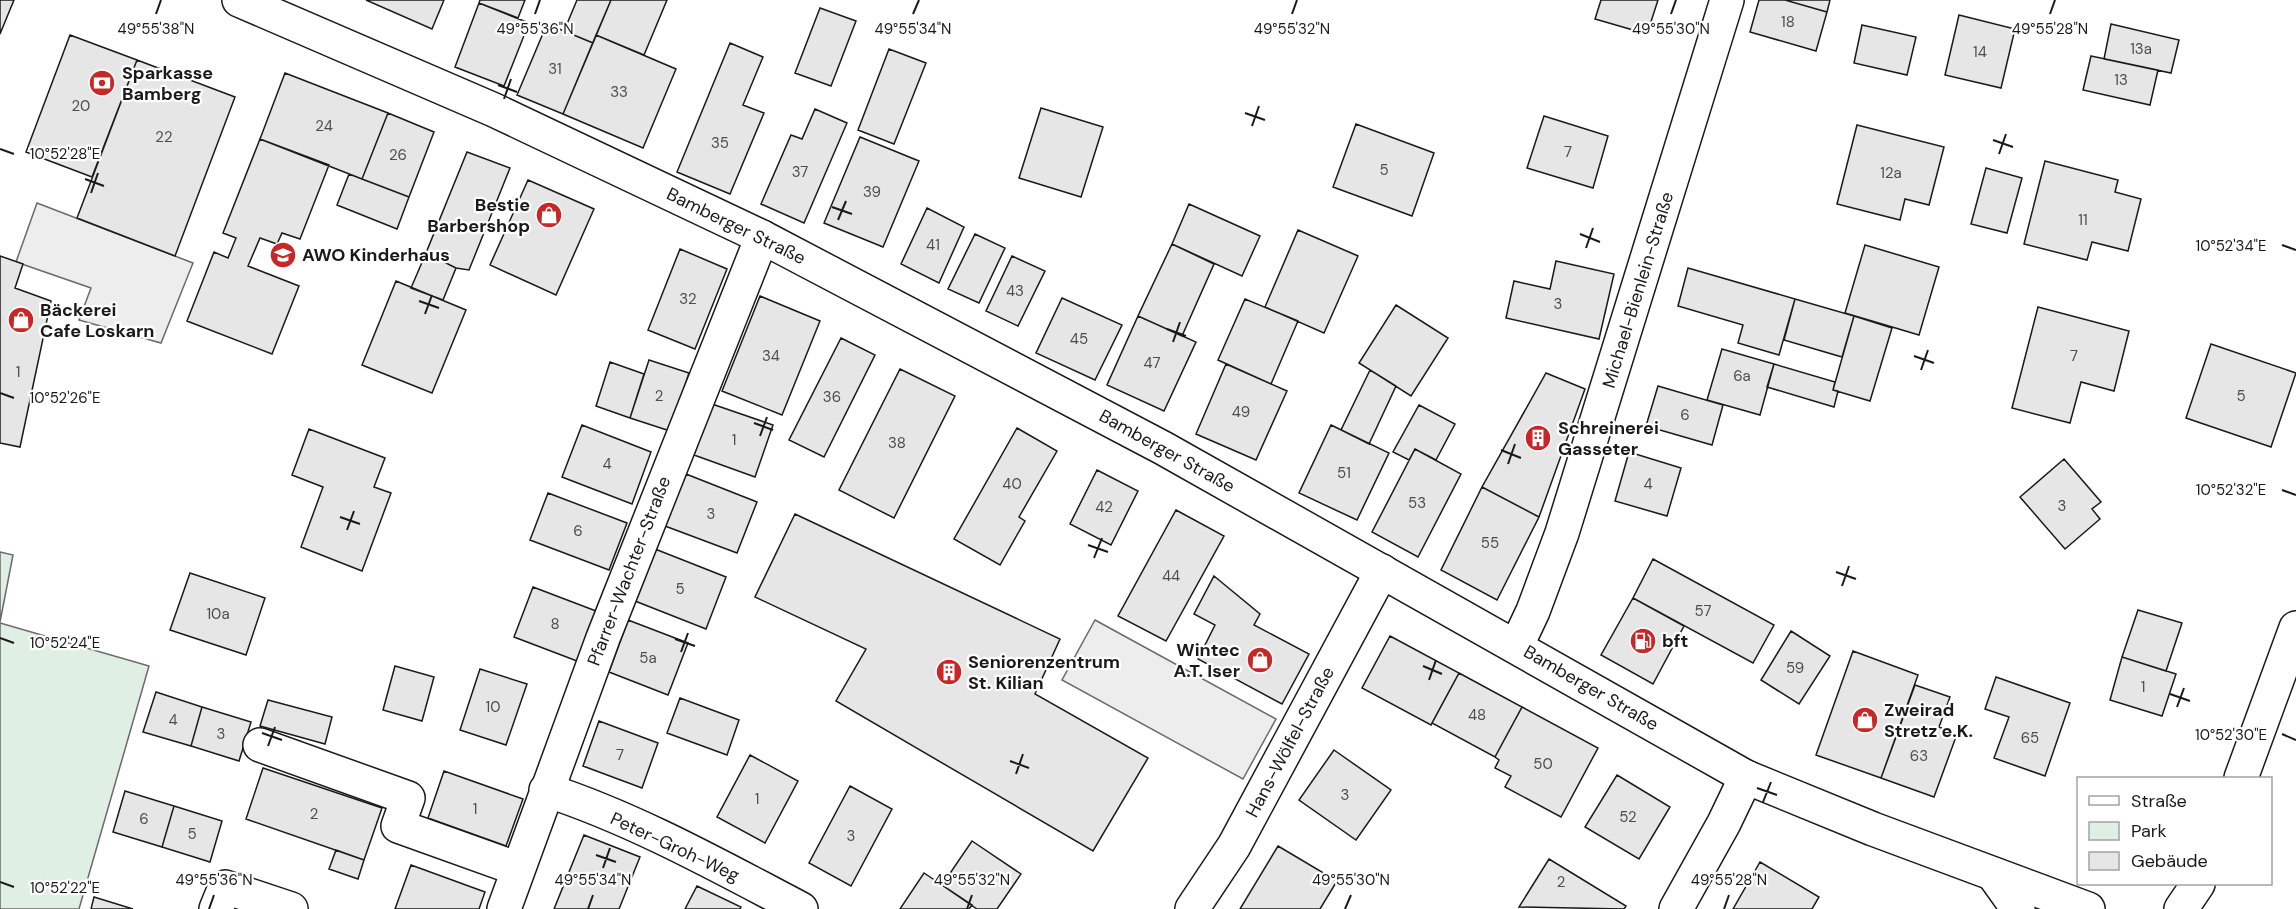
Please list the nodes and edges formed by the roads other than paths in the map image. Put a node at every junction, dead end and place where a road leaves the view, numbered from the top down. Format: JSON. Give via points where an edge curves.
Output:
{"nodes":[{"id":1,"x":239,"y":0,"type":"edge"},
{"id":2,"x":1727,"y":0,"type":"edge"},
{"id":3,"x":762,"y":237,"type":"junction"},
{"id":4,"x":1382,"y":571,"type":"junction"},
{"id":5,"x":2296,"y":627,"type":"edge"},
{"id":6,"x":1516,"y":645,"type":"junction"},
{"id":7,"x":260,"y":745,"type":"dead end"},
{"id":8,"x":1746,"y":777,"type":"junction"},
{"id":9,"x":2241,"y":777,"type":"edge"},
{"id":10,"x":546,"y":790,"type":"junction"},
{"id":11,"x":518,"y":869,"type":"junction"},
{"id":12,"x":1993,"y":874,"type":"junction"},
{"id":13,"x":2197,"y":885,"type":"edge"},
{"id":14,"x":216,"y":909,"type":"edge"},
{"id":15,"x":291,"y":909,"type":"edge"},
{"id":16,"x":504,"y":909,"type":"edge"},
{"id":17,"x":801,"y":909,"type":"edge"},
{"id":18,"x":1192,"y":909,"type":"edge"},
{"id":19,"x":1676,"y":909,"type":"edge"},
{"id":20,"x":2019,"y":909,"type":"edge"},
{"id":21,"x":2088,"y":909,"type":"edge"},
{"id":22,"x":2181,"y":909,"type":"edge"}],
"edges":[{"from":1,"to":3,"type":"street","name":"Bamberger Straße","via":[[494,110]]},
{"from":2,"to":6,"type":"street","name":"Michael-Bienlein-Straße","via":[[1562,533]]},
{"from":3,"to":4,"type":"street","name":"Bamberger Straße","via":[[1163,448]]},
{"from":3,"to":10,"type":"street","name":"Pfarrer-Wachter-Straße"},
{"from":4,"to":6,"type":"street","name":"Bamberger Straße"},
{"from":4,"to":18,"type":"street","name":"Hans-Wölfel-Straße","via":[[1234,846]]},
{"from":5,"to":9,"type":"street"},
{"from":6,"to":8,"type":"street","name":"Bamberger Straße"},
{"from":7,"to":11,"type":"street","via":[[408,798],[398,826]]},
{"from":8,"to":12,"type":"street","name":"Bamberger Straße"},
{"from":8,"to":19,"type":"street"},
{"from":10,"to":11,"type":"street","name":"Pfarrer-Wachter-Straße"},
{"from":10,"to":17,"type":"street","name":"Peter-Groh-Weg","via":[[691,852]]},
{"from":11,"to":16,"type":"street","name":"Pfarrer-Wachter-Straße"},
{"from":12,"to":20,"type":"street"},
{"from":12,"to":21,"type":"street","name":"Bamberger Straße"},
{"from":13,"to":22,"type":"street"},
{"from":14,"to":15,"type":"street","via":[[225,887]]}]}
